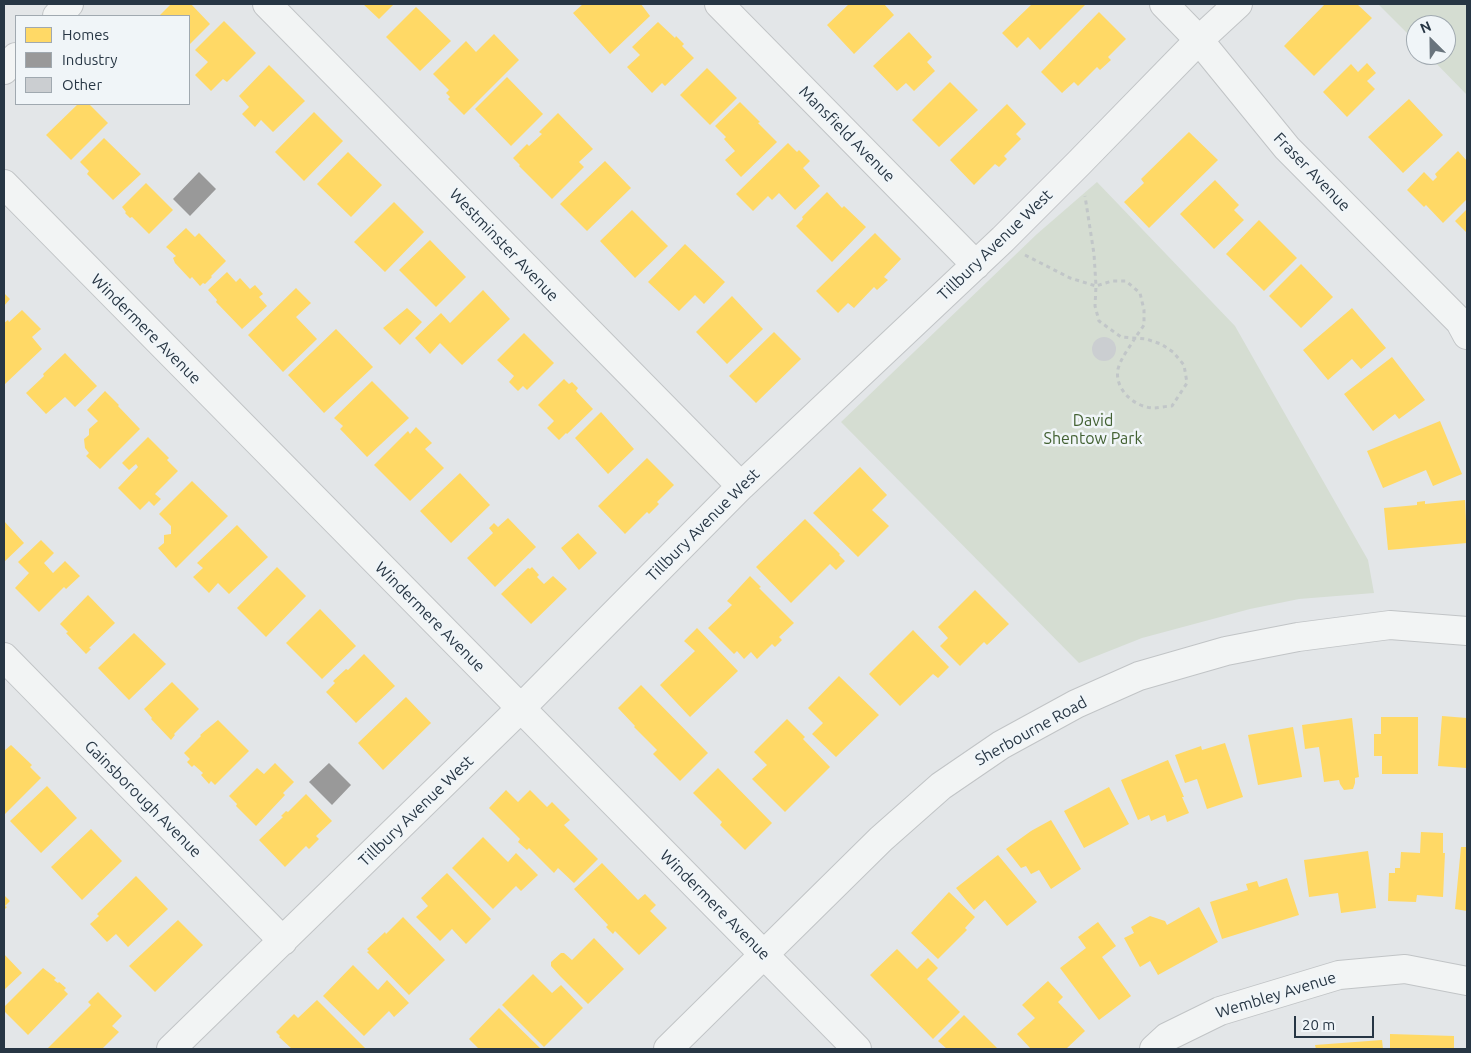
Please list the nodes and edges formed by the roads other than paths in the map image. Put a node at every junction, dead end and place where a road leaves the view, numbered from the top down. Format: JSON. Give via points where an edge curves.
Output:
{"nodes":[{"id":1,"x":69,"y":4,"type":"edge"},
{"id":2,"x":267,"y":4,"type":"edge"},
{"id":3,"x":719,"y":4,"type":"edge"},
{"id":4,"x":1164,"y":4,"type":"edge"},
{"id":5,"x":1238,"y":4,"type":"edge"},
{"id":6,"x":58,"y":15,"type":"edge"},
{"id":7,"x":1199,"y":40,"type":"junction"},
{"id":8,"x":15,"y":58,"type":"edge"},
{"id":9,"x":4,"y":70,"type":"edge"},
{"id":10,"x":4,"y":184,"type":"edge"},
{"id":11,"x":976,"y":264,"type":"junction"},
{"id":12,"x":1467,"y":335,"type":"edge"},
{"id":13,"x":741,"y":486,"type":"junction"},
{"id":14,"x":1467,"y":631,"type":"edge"},
{"id":15,"x":4,"y":657,"type":"edge"},
{"id":16,"x":521,"y":708,"type":"junction"},
{"id":17,"x":283,"y":940,"type":"junction"},
{"id":18,"x":764,"y":955,"type":"junction"},
{"id":19,"x":1467,"y":981,"type":"edge"},
{"id":20,"x":171,"y":1049,"type":"edge"},
{"id":21,"x":668,"y":1049,"type":"edge"},
{"id":22,"x":857,"y":1049,"type":"edge"},
{"id":23,"x":1154,"y":1049,"type":"edge"}],
"edges":[{"from":1,"to":6,"type":"street"},
{"from":2,"to":13,"type":"street","name":"Westminster Avenue"},
{"from":3,"to":11,"type":"street","name":"Mansfield Avenue"},
{"from":4,"to":7,"type":"street","name":"Fraser Avenue"},
{"from":5,"to":7,"type":"street","name":"Tillbury Avenue West"},
{"from":7,"to":11,"type":"street","name":"Tillbury Avenue West"},
{"from":7,"to":12,"type":"street","name":"Fraser Avenue","via":[[1287,148],[1460,322]]},
{"from":8,"to":9,"type":"street"},
{"from":10,"to":16,"type":"street","name":"Windermere Avenue"},
{"from":11,"to":13,"type":"street","name":"Tillbury Avenue West"},
{"from":13,"to":16,"type":"street","name":"Tillbury Avenue West"},
{"from":14,"to":18,"type":"street","name":"Sherbourne Road","via":[[1390,626],[1298,636],[1226,651],[1140,676],[1076,704],[1001,745],[941,786],[881,839]]},
{"from":15,"to":17,"type":"street","name":"Gainsborough Avenue"},
{"from":16,"to":17,"type":"street","name":"Tillbury Avenue West"},
{"from":16,"to":18,"type":"street","name":"Windermere Avenue"},
{"from":17,"to":20,"type":"street","name":"Tillbury Avenue West"},
{"from":18,"to":21,"type":"street","name":"Sherbourne Road"},
{"from":18,"to":22,"type":"street","name":"Windermere Avenue"},
{"from":19,"to":23,"type":"street","name":"Wembley Avenue","via":[[1405,969],[1338,975],[1220,1011],[1167,1038]]}]}
